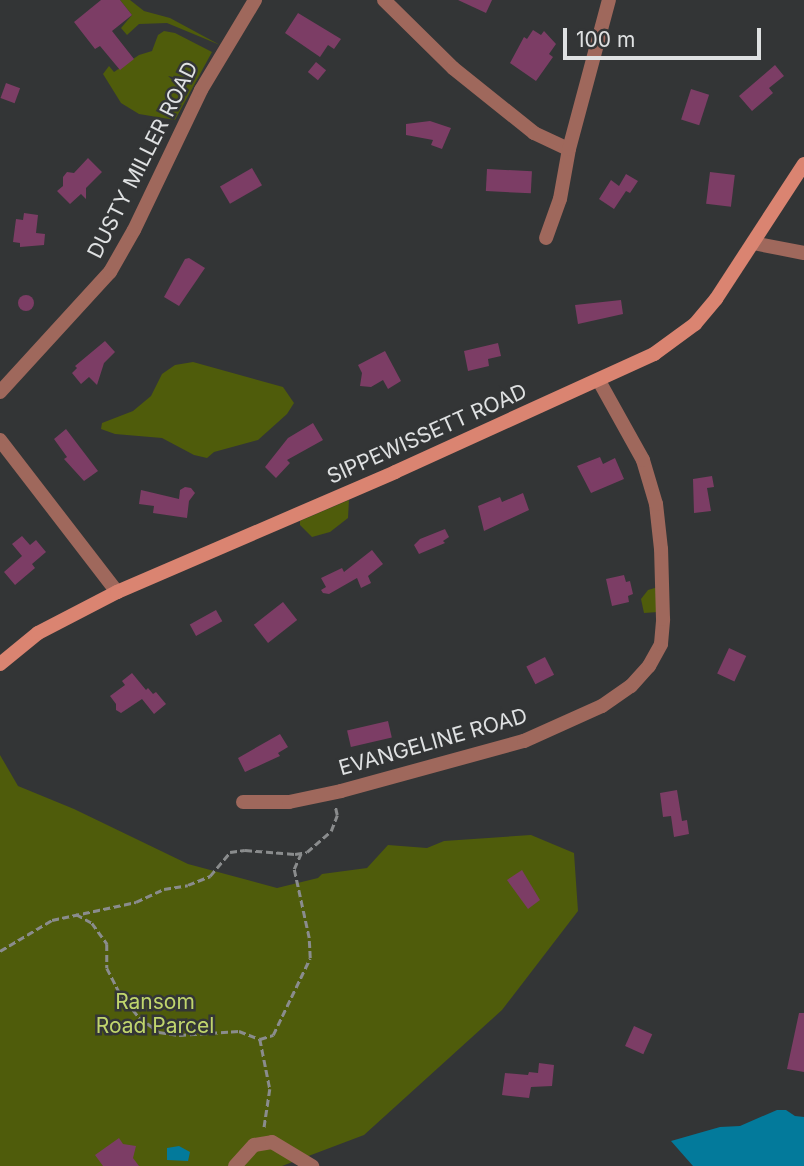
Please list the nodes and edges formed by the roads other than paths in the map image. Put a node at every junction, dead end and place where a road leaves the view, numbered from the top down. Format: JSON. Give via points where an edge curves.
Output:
{"nodes":[{"id":1,"x":255,"y":0,"type":"edge"},
{"id":2,"x":384,"y":0,"type":"edge"},
{"id":3,"x":609,"y":0,"type":"edge"},
{"id":4,"x":569,"y":149,"type":"junction"},
{"id":5,"x":804,"y":164,"type":"edge"},
{"id":6,"x":545,"y":238,"type":"dead end"},
{"id":7,"x":753,"y":243,"type":"junction"},
{"id":8,"x":804,"y":253,"type":"edge"},
{"id":9,"x":599,"y":381,"type":"junction"},
{"id":10,"x":0,"y":392,"type":"edge"},
{"id":11,"x":0,"y":440,"type":"edge"},
{"id":12,"x":117,"y":592,"type":"junction"},
{"id":13,"x":0,"y":664,"type":"edge"},
{"id":14,"x":243,"y":802,"type":"dead end"},
{"id":15,"x":235,"y":1166,"type":"edge"},
{"id":16,"x":312,"y":1166,"type":"edge"}],
"edges":[{"from":1,"to":10,"type":"street","name":"DUSTY MILLER ROAD","via":[[201,90],[110,272]]},
{"from":2,"to":4,"type":"street","via":[[453,68],[534,133]]},
{"from":3,"to":4,"type":"street"},
{"from":4,"to":6,"type":"street","via":[[560,199]]},
{"from":5,"to":7,"type":"main road","name":"SIPPEWISSETT ROAD"},
{"from":7,"to":8,"type":"street"},
{"from":7,"to":9,"type":"main road","name":"SIPPEWISSETT ROAD","via":[[695,324],[654,354]]},
{"from":9,"to":12,"type":"main road","name":"SIPPEWISSETT ROAD"},
{"from":9,"to":14,"type":"street","name":"EVANGELINE ROAD","via":[[643,460],[656,505],[663,619],[661,644],[654,659],[631,686],[602,706],[524,741],[331,793],[289,802]]},
{"from":11,"to":12,"type":"street"},
{"from":12,"to":13,"type":"main road","name":"SIPPEWISSETT ROAD","via":[[56,622]]},
{"from":15,"to":16,"type":"street","via":[[254,1145],[272,1142]]}]}
